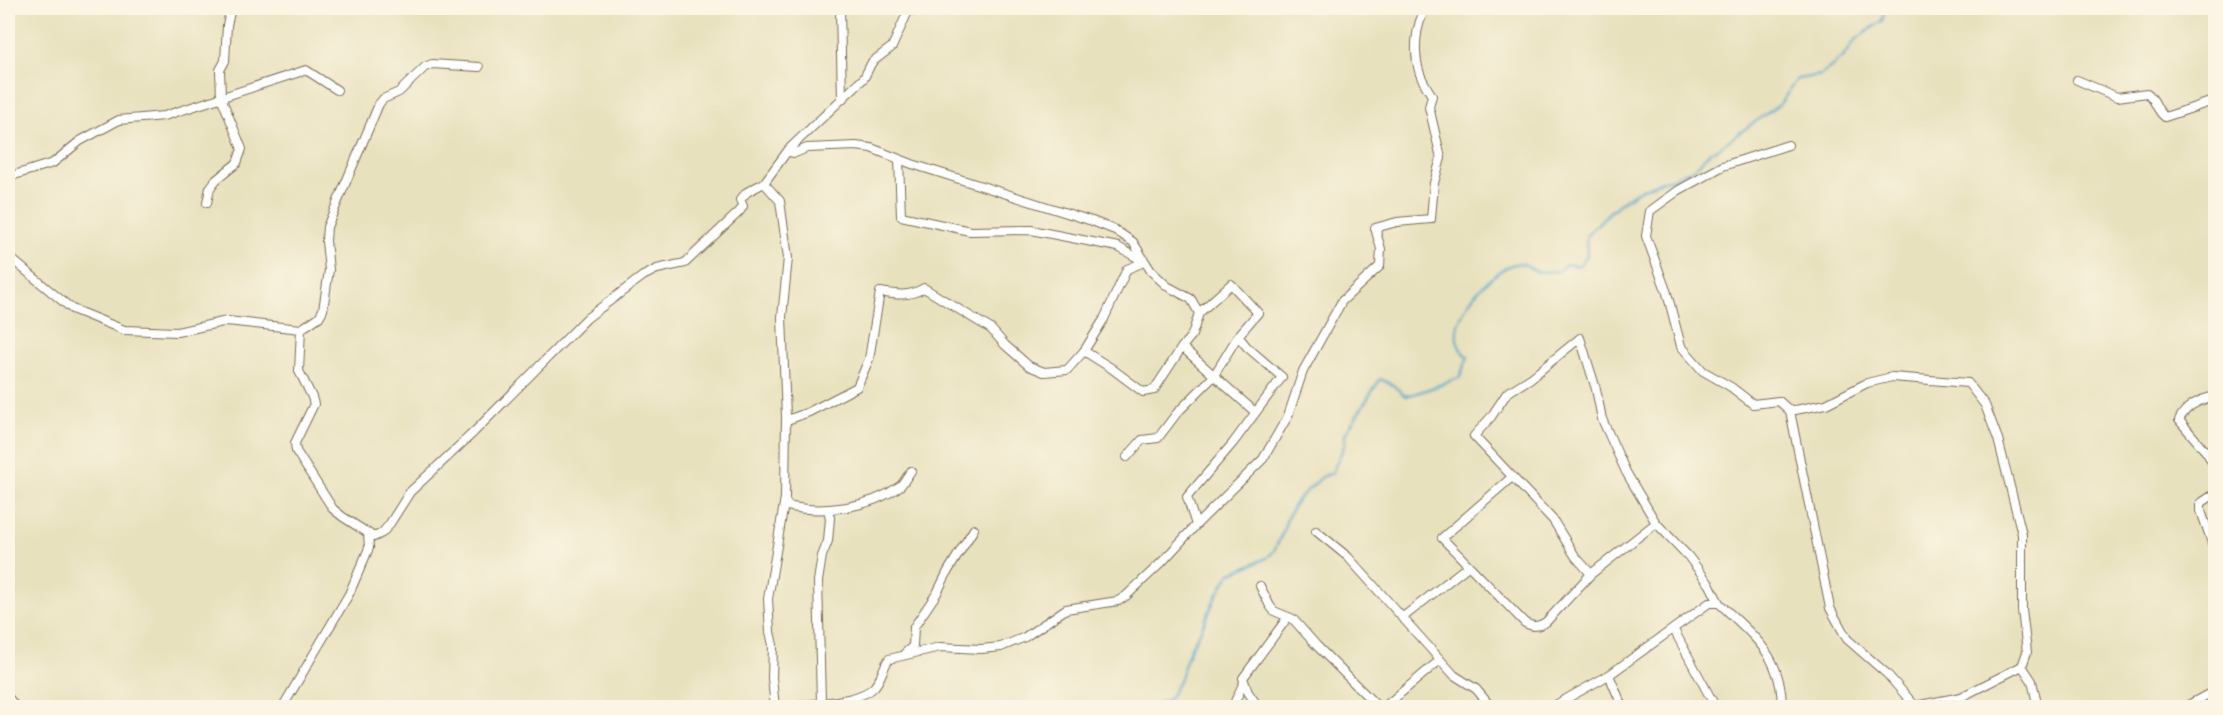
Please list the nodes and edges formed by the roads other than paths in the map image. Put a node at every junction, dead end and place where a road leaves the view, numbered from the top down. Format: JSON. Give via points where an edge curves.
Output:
{"nodes":[{"id":1,"x":231,"y":8,"type":"edge"},
{"id":2,"x":840,"y":8,"type":"edge"},
{"id":3,"x":908,"y":8,"type":"edge"},
{"id":4,"x":928,"y":8,"type":"edge"},
{"id":5,"x":1426,"y":8,"type":"edge"},
{"id":6,"x":479,"y":68,"type":"dead end"},
{"id":7,"x":2077,"y":80,"type":"dead end"},
{"id":8,"x":338,"y":90,"type":"dead end"},
{"id":9,"x":221,"y":97,"type":"junction"},
{"id":10,"x":842,"y":99,"type":"junction"},
{"id":11,"x":2216,"y":100,"type":"edge"},
{"id":12,"x":1788,"y":146,"type":"dead end"},
{"id":13,"x":789,"y":152,"type":"junction"},
{"id":14,"x":899,"y":159,"type":"junction"},
{"id":15,"x":8,"y":177,"type":"edge"},
{"id":16,"x":764,"y":183,"type":"junction"},
{"id":17,"x":207,"y":203,"type":"dead end"},
{"id":18,"x":8,"y":256,"type":"edge"},
{"id":19,"x":1144,"y":262,"type":"junction"},
{"id":20,"x":1199,"y":313,"type":"junction"},
{"id":21,"x":301,"y":329,"type":"junction"},
{"id":22,"x":1238,"y":336,"type":"junction"},
{"id":23,"x":1182,"y":347,"type":"junction"},
{"id":24,"x":1084,"y":351,"type":"junction"},
{"id":25,"x":1213,"y":377,"type":"junction"},
{"id":26,"x":2216,"y":396,"type":"edge"},
{"id":27,"x":1790,"y":411,"type":"junction"},
{"id":28,"x":1255,"y":412,"type":"junction"},
{"id":29,"x":786,"y":417,"type":"junction"},
{"id":30,"x":1127,"y":457,"type":"dead end"},
{"id":31,"x":2216,"y":470,"type":"edge"},
{"id":32,"x":910,"y":471,"type":"dead end"},
{"id":33,"x":1512,"y":477,"type":"junction"},
{"id":34,"x":2216,"y":493,"type":"edge"},
{"id":35,"x":785,"y":498,"type":"junction"},
{"id":36,"x":828,"y":510,"type":"junction"},
{"id":37,"x":1656,"y":523,"type":"junction"},
{"id":38,"x":1196,"y":525,"type":"junction"},
{"id":39,"x":974,"y":529,"type":"dead end"},
{"id":40,"x":1316,"y":531,"type":"dead end"},
{"id":41,"x":368,"y":533,"type":"junction"},
{"id":42,"x":2216,"y":554,"type":"edge"},
{"id":43,"x":1468,"y":566,"type":"junction"},
{"id":44,"x":1591,"y":574,"type":"junction"},
{"id":45,"x":1260,"y":586,"type":"dead end"},
{"id":46,"x":1719,"y":603,"type":"junction"},
{"id":47,"x":1288,"y":617,"type":"junction"},
{"id":48,"x":1402,"y":618,"type":"junction"},
{"id":49,"x":1674,"y":630,"type":"junction"},
{"id":50,"x":899,"y":657,"type":"junction"},
{"id":51,"x":1440,"y":660,"type":"junction"},
{"id":52,"x":2022,"y":666,"type":"junction"},
{"id":53,"x":1609,"y":675,"type":"junction"},
{"id":54,"x":1244,"y":684,"type":"junction"},
{"id":55,"x":2216,"y":690,"type":"edge"},
{"id":56,"x":8,"y":697,"type":"edge"},
{"id":57,"x":821,"y":702,"type":"junction"},
{"id":58,"x":16,"y":708,"type":"edge"},
{"id":59,"x":282,"y":708,"type":"edge"},
{"id":60,"x":775,"y":708,"type":"edge"},
{"id":61,"x":788,"y":708,"type":"edge"},
{"id":62,"x":1232,"y":708,"type":"edge"},
{"id":63,"x":1260,"y":708,"type":"edge"},
{"id":64,"x":1379,"y":708,"type":"edge"},
{"id":65,"x":1383,"y":708,"type":"edge"},
{"id":66,"x":1492,"y":708,"type":"edge"},
{"id":67,"x":1550,"y":708,"type":"edge"},
{"id":68,"x":1623,"y":708,"type":"edge"},
{"id":69,"x":1716,"y":708,"type":"edge"},
{"id":70,"x":1782,"y":708,"type":"edge"},
{"id":71,"x":2038,"y":708,"type":"edge"},
{"id":72,"x":2183,"y":708,"type":"edge"}],
"edges":[{"from":1,"to":9,"type":"street","via":[[225,61],[220,70]]},
{"from":2,"to":10,"type":"street"},
{"from":3,"to":4,"type":"street"},
{"from":3,"to":10,"type":"street","via":[[892,47],[872,62],[864,78]]},
{"from":5,"to":38,"type":"street","via":[[1419,18],[1416,43],[1420,74],[1432,96],[1429,107],[1441,158],[1431,219],[1375,228],[1381,249],[1380,266],[1342,301],[1303,371],[1288,416],[1263,459]]},
{"from":6,"to":21,"type":"street","via":[[432,64],[379,104],[327,227],[329,270],[323,310]]},
{"from":7,"to":11,"type":"street","via":[[2117,97],[2147,93],[2165,117]]},
{"from":8,"to":9,"type":"street","via":[[306,70]]},
{"from":9,"to":15,"type":"street","via":[[164,116],[119,120],[80,141],[53,163]]},
{"from":9,"to":17,"type":"street","via":[[242,149],[237,163],[210,188]]},
{"from":10,"to":13,"type":"street"},
{"from":12,"to":27,"type":"street","via":[[1723,166],[1679,190],[1650,211],[1646,236],[1667,292],[1681,346],[1703,371],[1753,404],[1779,401]]},
{"from":13,"to":14,"type":"street","via":[[856,146]]},
{"from":13,"to":16,"type":"street"},
{"from":14,"to":19,"type":"street","via":[[1115,230],[1133,242]]},
{"from":14,"to":19,"type":"street","via":[[901,216],[970,231],[1031,230],[1118,247]]},
{"from":16,"to":29,"type":"street","via":[[780,201],[788,258],[782,317]]},
{"from":16,"to":41,"type":"street","via":[[747,192],[740,200],[740,211],[685,263],[643,276],[587,318],[410,492],[382,533],[374,537]]},
{"from":18,"to":21,"type":"street","via":[[72,309],[124,330],[177,332],[227,321]]},
{"from":19,"to":20,"type":"street","via":[[1167,286],[1191,299]]},
{"from":19,"to":24,"type":"street","via":[[1127,269]]},
{"from":20,"to":22,"type":"street","via":[[1231,284],[1258,313]]},
{"from":20,"to":23,"type":"street","via":[[1192,335]]},
{"from":21,"to":41,"type":"street","via":[[299,371],[314,404],[295,443],[296,451],[333,509]]},
{"from":22,"to":25,"type":"street"},
{"from":22,"to":28,"type":"street","via":[[1282,377]]},
{"from":23,"to":24,"type":"street","via":[[1154,390],[1143,392]]},
{"from":23,"to":25,"type":"street"},
{"from":24,"to":29,"type":"street","via":[[1067,370],[1044,372],[1029,366],[991,328],[924,288],[904,295],[880,292],[869,359],[857,387],[809,412]]},
{"from":25,"to":28,"type":"street"},
{"from":25,"to":30,"type":"street","via":[[1158,438],[1142,440]]},
{"from":26,"to":31,"type":"street","via":[[2191,405],[2179,420]]},
{"from":27,"to":52,"type":"street","via":[[1830,608],[1847,639],[1916,706],[1961,697]]},
{"from":27,"to":52,"type":"street","via":[[1826,404],[1867,383],[1892,377],[1968,382],[1984,405],[1998,439],[2022,534],[2022,610],[2027,652]]},
{"from":28,"to":38,"type":"street","via":[[1187,497]]},
{"from":29,"to":35,"type":"street"},
{"from":32,"to":36,"type":"street","via":[[901,485],[876,498]]},
{"from":33,"to":37,"type":"street","via":[[1474,436],[1507,393],[1580,338],[1602,419],[1626,472]]},
{"from":33,"to":43,"type":"street","via":[[1442,538]]},
{"from":33,"to":44,"type":"street","via":[[1553,520]]},
{"from":34,"to":42,"type":"street","via":[[2204,499],[2201,511]]},
{"from":35,"to":36,"type":"street","via":[[788,506]]},
{"from":35,"to":60,"type":"street","via":[[768,599]]},
{"from":36,"to":57,"type":"street","via":[[828,541],[818,581]]},
{"from":37,"to":44,"type":"street"},
{"from":37,"to":46,"type":"street","via":[[1688,556]]},
{"from":38,"to":50,"type":"street","via":[[1118,601],[1066,609],[1025,637],[1001,647],[940,647]]},
{"from":39,"to":50,"type":"street","via":[[914,627],[913,646]]},
{"from":40,"to":48,"type":"street","via":[[1348,557]]},
{"from":41,"to":59,"type":"street","via":[[369,548],[349,594]]},
{"from":43,"to":44,"type":"street","via":[[1531,626],[1546,622]]},
{"from":43,"to":48,"type":"street"},
{"from":45,"to":47,"type":"street","via":[[1274,611]]},
{"from":46,"to":49,"type":"street","via":[[1708,603]]},
{"from":46,"to":70,"type":"street","via":[[1773,660],[1780,677]]},
{"from":47,"to":54,"type":"street","via":[[1243,678]]},
{"from":47,"to":64,"type":"street"},
{"from":48,"to":51,"type":"street"},
{"from":49,"to":53,"type":"street"},
{"from":49,"to":69,"type":"street"},
{"from":50,"to":57,"type":"street","via":[[889,659],[869,691]]},
{"from":51,"to":65,"type":"street"},
{"from":51,"to":66,"type":"street","via":[[1460,681],[1476,689]]},
{"from":52,"to":71,"type":"street","via":[[2032,681]]},
{"from":53,"to":67,"type":"street"},
{"from":53,"to":68,"type":"street"},
{"from":54,"to":62,"type":"street"},
{"from":54,"to":63,"type":"street"},
{"from":55,"to":72,"type":"street"},
{"from":56,"to":58,"type":"street"},
{"from":57,"to":61,"type":"street"}]}
